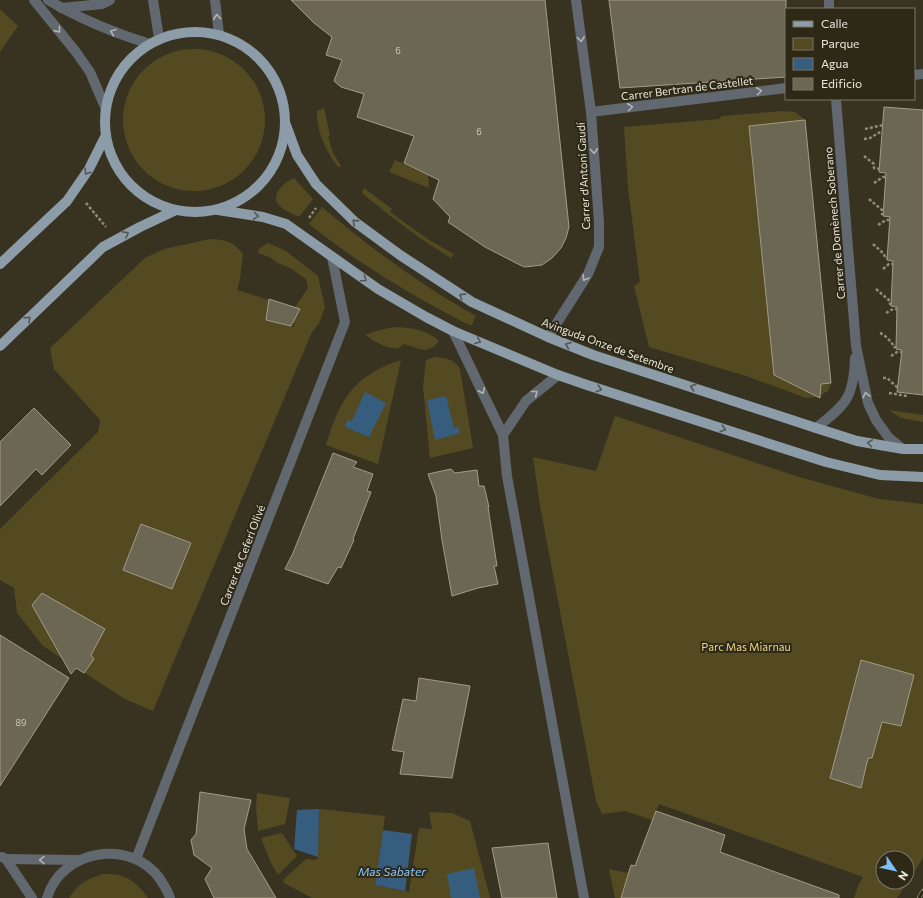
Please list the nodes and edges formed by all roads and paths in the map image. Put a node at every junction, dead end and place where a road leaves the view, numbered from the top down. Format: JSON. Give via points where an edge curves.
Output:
{"nodes":[{"id":1,"x":34,"y":0,"type":"edge"},
{"id":2,"x":48,"y":0,"type":"edge"},
{"id":3,"x":110,"y":0,"type":"edge"},
{"id":4,"x":153,"y":0,"type":"edge"},
{"id":5,"x":216,"y":0,"type":"edge"},
{"id":6,"x":576,"y":0,"type":"edge"},
{"id":7,"x":61,"y":8,"type":"junction"},
{"id":8,"x":218,"y":34,"type":"junction"},
{"id":9,"x":159,"y":38,"type":"junction"},
{"id":10,"x":150,"y":44,"type":"junction"},
{"id":11,"x":785,"y":88,"type":"edge"},
{"id":12,"x":836,"y":100,"type":"edge"},
{"id":13,"x":105,"y":107,"type":"junction"},
{"id":14,"x":591,"y":112,"type":"junction"},
{"id":15,"x":286,"y":125,"type":"junction"},
{"id":16,"x":883,"y":125,"type":"dead end"},
{"id":17,"x":865,"y":129,"type":"dead end"},
{"id":18,"x":882,"y":131,"type":"dead end"},
{"id":19,"x":105,"y":137,"type":"junction"},
{"id":20,"x":864,"y":139,"type":"dead end"},
{"id":21,"x":864,"y":156,"type":"dead end"},
{"id":22,"x":880,"y":169,"type":"dead end"},
{"id":23,"x":886,"y":177,"type":"dead end"},
{"id":24,"x":874,"y":183,"type":"dead end"},
{"id":25,"x":75,"y":190,"type":"junction"},
{"id":26,"x":326,"y":194,"type":"junction"},
{"id":27,"x":869,"y":199,"type":"dead end"},
{"id":28,"x":176,"y":210,"type":"junction"},
{"id":29,"x":218,"y":210,"type":"junction"},
{"id":30,"x":884,"y":214,"type":"dead end"},
{"id":31,"x":890,"y":220,"type":"dead end"},
{"id":32,"x":878,"y":225,"type":"dead end"},
{"id":33,"x":298,"y":232,"type":"junction"},
{"id":34,"x":117,"y":240,"type":"junction"},
{"id":35,"x":873,"y":244,"type":"dead end"},
{"id":36,"x":332,"y":257,"type":"junction"},
{"id":37,"x":887,"y":258,"type":"dead end"},
{"id":38,"x":0,"y":264,"type":"edge"},
{"id":39,"x":893,"y":264,"type":"dead end"},
{"id":40,"x":883,"y":269,"type":"dead end"},
{"id":41,"x":876,"y":289,"type":"dead end"},
{"id":42,"x":891,"y":304,"type":"dead end"},
{"id":43,"x":897,"y":309,"type":"dead end"},
{"id":44,"x":886,"y":313,"type":"dead end"},
{"id":45,"x":453,"y":331,"type":"junction"},
{"id":46,"x":880,"y":333,"type":"dead end"},
{"id":47,"x":548,"y":337,"type":"junction"},
{"id":48,"x":0,"y":346,"type":"edge"},
{"id":49,"x":856,"y":346,"type":"junction"},
{"id":50,"x":896,"y":347,"type":"dead end"},
{"id":51,"x":901,"y":352,"type":"dead end"},
{"id":52,"x":891,"y":356,"type":"dead end"},
{"id":53,"x":558,"y":375,"type":"junction"},
{"id":54,"x":883,"y":378,"type":"dead end"},
{"id":55,"x":898,"y":388,"type":"dead end"},
{"id":56,"x":889,"y":393,"type":"dead end"},
{"id":57,"x":907,"y":396,"type":"dead end"},
{"id":58,"x":816,"y":428,"type":"junction"},
{"id":59,"x":503,"y":435,"type":"junction"},
{"id":60,"x":903,"y":449,"type":"junction"},
{"id":61,"x":923,"y":449,"type":"edge"},
{"id":62,"x":923,"y":477,"type":"edge"},
{"id":63,"x":3,"y":857,"type":"edge"},
{"id":64,"x":136,"y":859,"type":"junction"},
{"id":65,"x":79,"y":860,"type":"junction"},
{"id":66,"x":32,"y":898,"type":"edge"},
{"id":67,"x":47,"y":898,"type":"edge"},
{"id":68,"x":170,"y":898,"type":"edge"},
{"id":69,"x":584,"y":898,"type":"edge"}],
"edges":[{"from":1,"to":13,"type":"street","one_way":true,"via":[[90,72]]},
{"from":2,"to":7,"type":"street"},
{"from":3,"to":7,"type":"street","via":[[102,4]]},
{"from":4,"to":9,"type":"street"},
{"from":8,"to":5,"type":"street","one_way":true},
{"from":6,"to":14,"type":"street","name":"Carrer d'Antoni Gaudí","one_way":true},
{"from":10,"to":7,"type":"street","one_way":true,"via":[[96,26]]},
{"from":8,"to":9,"type":"main road","via":[[189,31]]},
{"from":8,"to":15,"type":"main road","via":[[246,47],[268,68],[281,95]]},
{"from":9,"to":10,"type":"main road"},
{"from":10,"to":13,"type":"main road","via":[[134,54],[115,78]]},
{"from":14,"to":11,"type":"street","name":"Carrer Bertran de Castellet","one_way":true},
{"from":12,"to":49,"type":"street","name":"Carrer de Domènech Soberano"},
{"from":13,"to":19,"type":"main road"},
{"from":14,"to":47,"type":"street","name":"Carrer d'Antoni Gaudí","one_way":true,"via":[[599,247],[588,274]]},
{"from":15,"to":26,"type":"main road","name":"Avinguda Onze de Setembre","via":[[297,155],[316,184]]},
{"from":15,"to":29,"type":"main road","via":[[281,150],[267,177],[245,198]]},
{"from":16,"to":17,"type":"path"},
{"from":18,"to":20,"type":"path"},
{"from":19,"to":25,"type":"main road","one_way":true},
{"from":19,"to":28,"type":"main road","via":[[114,166],[133,190],[158,206]]},
{"from":21,"to":22,"type":"path","via":[[874,164],[874,168]]},
{"from":23,"to":24,"type":"path"},
{"from":25,"to":34,"type":"path"},
{"from":25,"to":38,"type":"main road","via":[[67,201]]},
{"from":26,"to":33,"type":"path"},
{"from":47,"to":26,"type":"main road","name":"Avinguda Onze de Setembre","one_way":true,"via":[[472,302],[355,222]]},
{"from":27,"to":30,"type":"path"},
{"from":28,"to":29,"type":"main road","via":[[187,213]]},
{"from":34,"to":28,"type":"main road","one_way":true},
{"from":29,"to":33,"type":"main road","one_way":true,"via":[[263,216],[286,224]]},
{"from":31,"to":32,"type":"path"},
{"from":33,"to":36,"type":"main road"},
{"from":48,"to":34,"type":"main road","one_way":true,"via":[[103,247]]},
{"from":35,"to":37,"type":"path"},
{"from":36,"to":45,"type":"main road","one_way":true,"via":[[378,289]]},
{"from":36,"to":64,"type":"street","name":"Carrer de Ceferí Olivé","via":[[346,322]]},
{"from":39,"to":40,"type":"path"},
{"from":41,"to":42,"type":"path"},
{"from":43,"to":44,"type":"path"},
{"from":45,"to":53,"type":"main road","one_way":true},
{"from":45,"to":59,"type":"street","one_way":true},
{"from":46,"to":50,"type":"path"},
{"from":58,"to":47,"type":"main road","name":"Avinguda Onze de Setembre","one_way":true},
{"from":49,"to":58,"type":"street","name":"Carrer de Domènech Soberano","via":[[854,373],[848,397]]},
{"from":60,"to":49,"type":"street","name":"Carrer de Domènech Soberano","one_way":true,"via":[[889,438],[868,403]]},
{"from":51,"to":52,"type":"path"},
{"from":59,"to":53,"type":"street","one_way":true,"via":[[526,401]]},
{"from":53,"to":62,"type":"main road","one_way":true,"via":[[826,462],[880,475]]},
{"from":54,"to":55,"type":"path"},
{"from":56,"to":57,"type":"path"},
{"from":60,"to":58,"type":"main road","name":"Avinguda Onze de Setembre","one_way":true,"via":[[857,441]]},
{"from":59,"to":69,"type":"street","via":[[507,476]]},
{"from":60,"to":61,"type":"main road","name":"Avinguda Onze de Setembre"},
{"from":65,"to":63,"type":"street","one_way":true},
{"from":63,"to":66,"type":"street"},
{"from":64,"to":65,"type":"street","via":[[115,853],[100,853]]},
{"from":64,"to":68,"type":"street","via":[[154,872]]},
{"from":65,"to":67,"type":"street","via":[[60,874]]}]}
